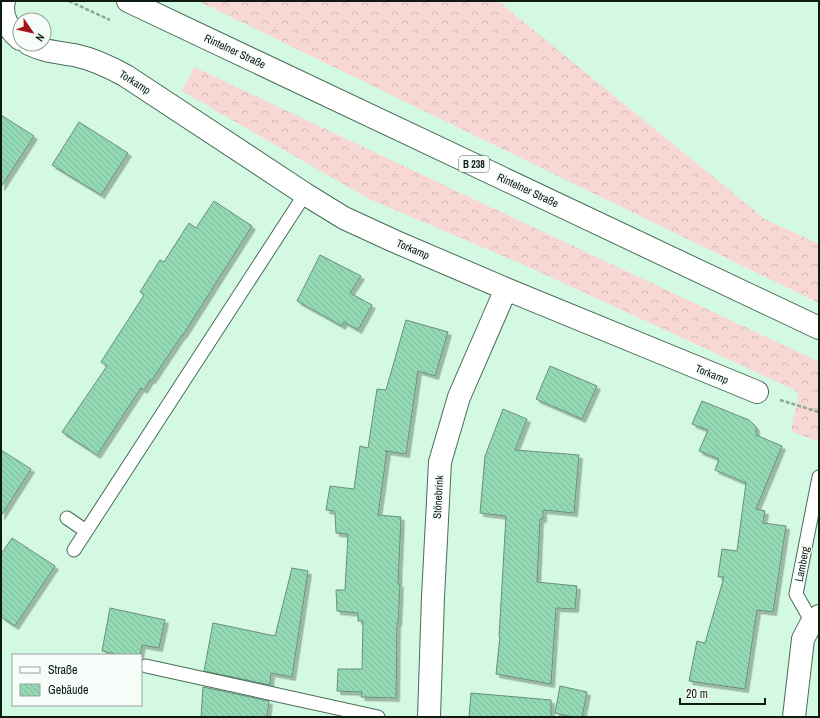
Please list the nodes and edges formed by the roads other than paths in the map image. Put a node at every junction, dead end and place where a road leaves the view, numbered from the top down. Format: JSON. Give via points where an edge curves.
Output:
{"nodes":[{"id":1,"x":4,"y":1,"type":"edge"},
{"id":2,"x":128,"y":1,"type":"edge"},
{"id":3,"x":12,"y":31,"type":"edge"},
{"id":4,"x":52,"y":52,"type":"edge"},
{"id":5,"x":305,"y":194,"type":"junction"},
{"id":6,"x":506,"y":289,"type":"junction"},
{"id":7,"x":819,"y":328,"type":"edge"},
{"id":8,"x":757,"y":392,"type":"road end"},
{"id":9,"x":819,"y":477,"type":"edge"},
{"id":10,"x":67,"y":518,"type":"dead end"},
{"id":11,"x":86,"y":531,"type":"junction"},
{"id":12,"x":74,"y":550,"type":"dead end"},
{"id":13,"x":816,"y":619,"type":"edge"},
{"id":14,"x":146,"y":666,"type":"dead end"},
{"id":15,"x":378,"y":717,"type":"edge"},
{"id":16,"x":429,"y":717,"type":"edge"},
{"id":17,"x":794,"y":717,"type":"edge"}],
"edges":[{"from":1,"to":3,"type":"street","via":[[4,17]]},
{"from":2,"to":7,"type":"street","name":"Rintelner Straße","number":"B 238"},
{"from":4,"to":5,"type":"street","name":"Torkamp","via":[[91,60],[126,76]]},
{"from":5,"to":6,"type":"street","name":"Torkamp","via":[[344,218]]},
{"from":5,"to":11,"type":"lane"},
{"from":6,"to":8,"type":"street","name":"Torkamp"},
{"from":6,"to":16,"type":"street","name":"Stönebrink","via":[[459,397],[440,462]]},
{"from":9,"to":13,"type":"lane","name":"Lamberg","via":[[796,594]]},
{"from":10,"to":11,"type":"lane"},
{"from":11,"to":12,"type":"lane"},
{"from":13,"to":17,"type":"street","name":"Lamberg","via":[[804,640]]},
{"from":14,"to":15,"type":"lane"}]}
